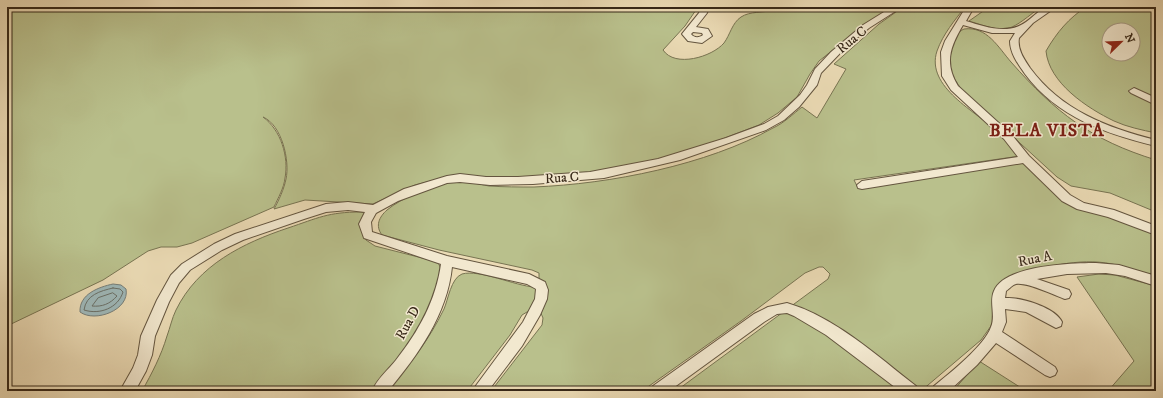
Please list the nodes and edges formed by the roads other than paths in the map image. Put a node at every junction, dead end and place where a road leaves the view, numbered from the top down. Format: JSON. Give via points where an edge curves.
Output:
{"nodes":[{"id":1,"x":705,"y":7,"type":"edge"},
{"id":2,"x":898,"y":7,"type":"edge"},
{"id":3,"x":970,"y":7,"type":"edge"},
{"id":4,"x":1046,"y":8,"type":"edge"},
{"id":5,"x":962,"y":22,"type":"junction"},
{"id":6,"x":1024,"y":27,"type":"junction"},
{"id":7,"x":689,"y":30,"type":"dead end"},
{"id":8,"x":1134,"y":92,"type":"dead end"},
{"id":9,"x":1156,"y":102,"type":"edge"},
{"id":10,"x":1156,"y":142,"type":"edge"},
{"id":11,"x":1025,"y":159,"type":"junction"},
{"id":12,"x":862,"y":185,"type":"dead end"},
{"id":13,"x":374,"y":209,"type":"junction"},
{"id":14,"x":1156,"y":231,"type":"edge"},
{"id":15,"x":447,"y":261,"type":"junction"},
{"id":16,"x":1013,"y":279,"type":"junction"},
{"id":17,"x":1156,"y":281,"type":"edge"},
{"id":18,"x":1065,"y":294,"type":"dead end"},
{"id":19,"x":999,"y":304,"type":"junction"},
{"id":20,"x":1056,"y":322,"type":"dead end"},
{"id":21,"x":995,"y":334,"type":"junction"},
{"id":22,"x":1050,"y":371,"type":"dead end"},
{"id":23,"x":127,"y":391,"type":"edge"},
{"id":24,"x":378,"y":391,"type":"edge"},
{"id":25,"x":479,"y":391,"type":"edge"},
{"id":26,"x":658,"y":391,"type":"edge"},
{"id":27,"x":911,"y":391,"type":"edge"},
{"id":28,"x":939,"y":391,"type":"edge"}],
"edges":[{"from":1,"to":7,"type":"street"},
{"from":2,"to":13,"type":"street","name":"Rua C","via":[[879,18],[824,64],[805,94],[784,116],[757,131],[693,154],[602,174],[515,181],[457,178],[441,180],[401,195]]},
{"from":3,"to":5,"type":"street"},
{"from":4,"to":6,"type":"street"},
{"from":5,"to":6,"type":"street","via":[[1000,32]]},
{"from":5,"to":11,"type":"street","via":[[945,52],[947,76],[964,98],[1004,132]]},
{"from":6,"to":10,"type":"street","via":[[1014,40],[1018,56],[1033,78],[1057,101],[1080,117],[1103,128],[1128,137]]},
{"from":8,"to":9,"type":"street"},
{"from":11,"to":12,"type":"street"},
{"from":11,"to":14,"type":"street","via":[[1058,193],[1073,203],[1110,213]]},
{"from":13,"to":15,"type":"street","via":[[367,216],[365,223],[368,235]]},
{"from":13,"to":23,"type":"street","via":[[348,206],[326,208],[300,216],[239,237],[186,267],[175,279],[163,300],[148,336],[139,371]]},
{"from":15,"to":24,"type":"street","name":"Rua D","via":[[440,299],[417,342]]},
{"from":15,"to":25,"type":"street","via":[[529,279],[538,283],[542,289],[542,296],[532,318]]},
{"from":16,"to":17,"type":"street","name":"Rua A","via":[[1088,267],[1125,271]]},
{"from":16,"to":18,"type":"street","via":[[1027,280]]},
{"from":16,"to":19,"type":"street","name":"Rua A","via":[[1002,287]]},
{"from":19,"to":20,"type":"street","via":[[1026,305]]},
{"from":19,"to":21,"type":"street","name":"Rua A","via":[[999,326]]},
{"from":21,"to":22,"type":"street"},
{"from":21,"to":28,"type":"street","name":"Rua A"},
{"from":26,"to":27,"type":"street","via":[[751,324],[777,309],[785,308],[800,312]]}]}
